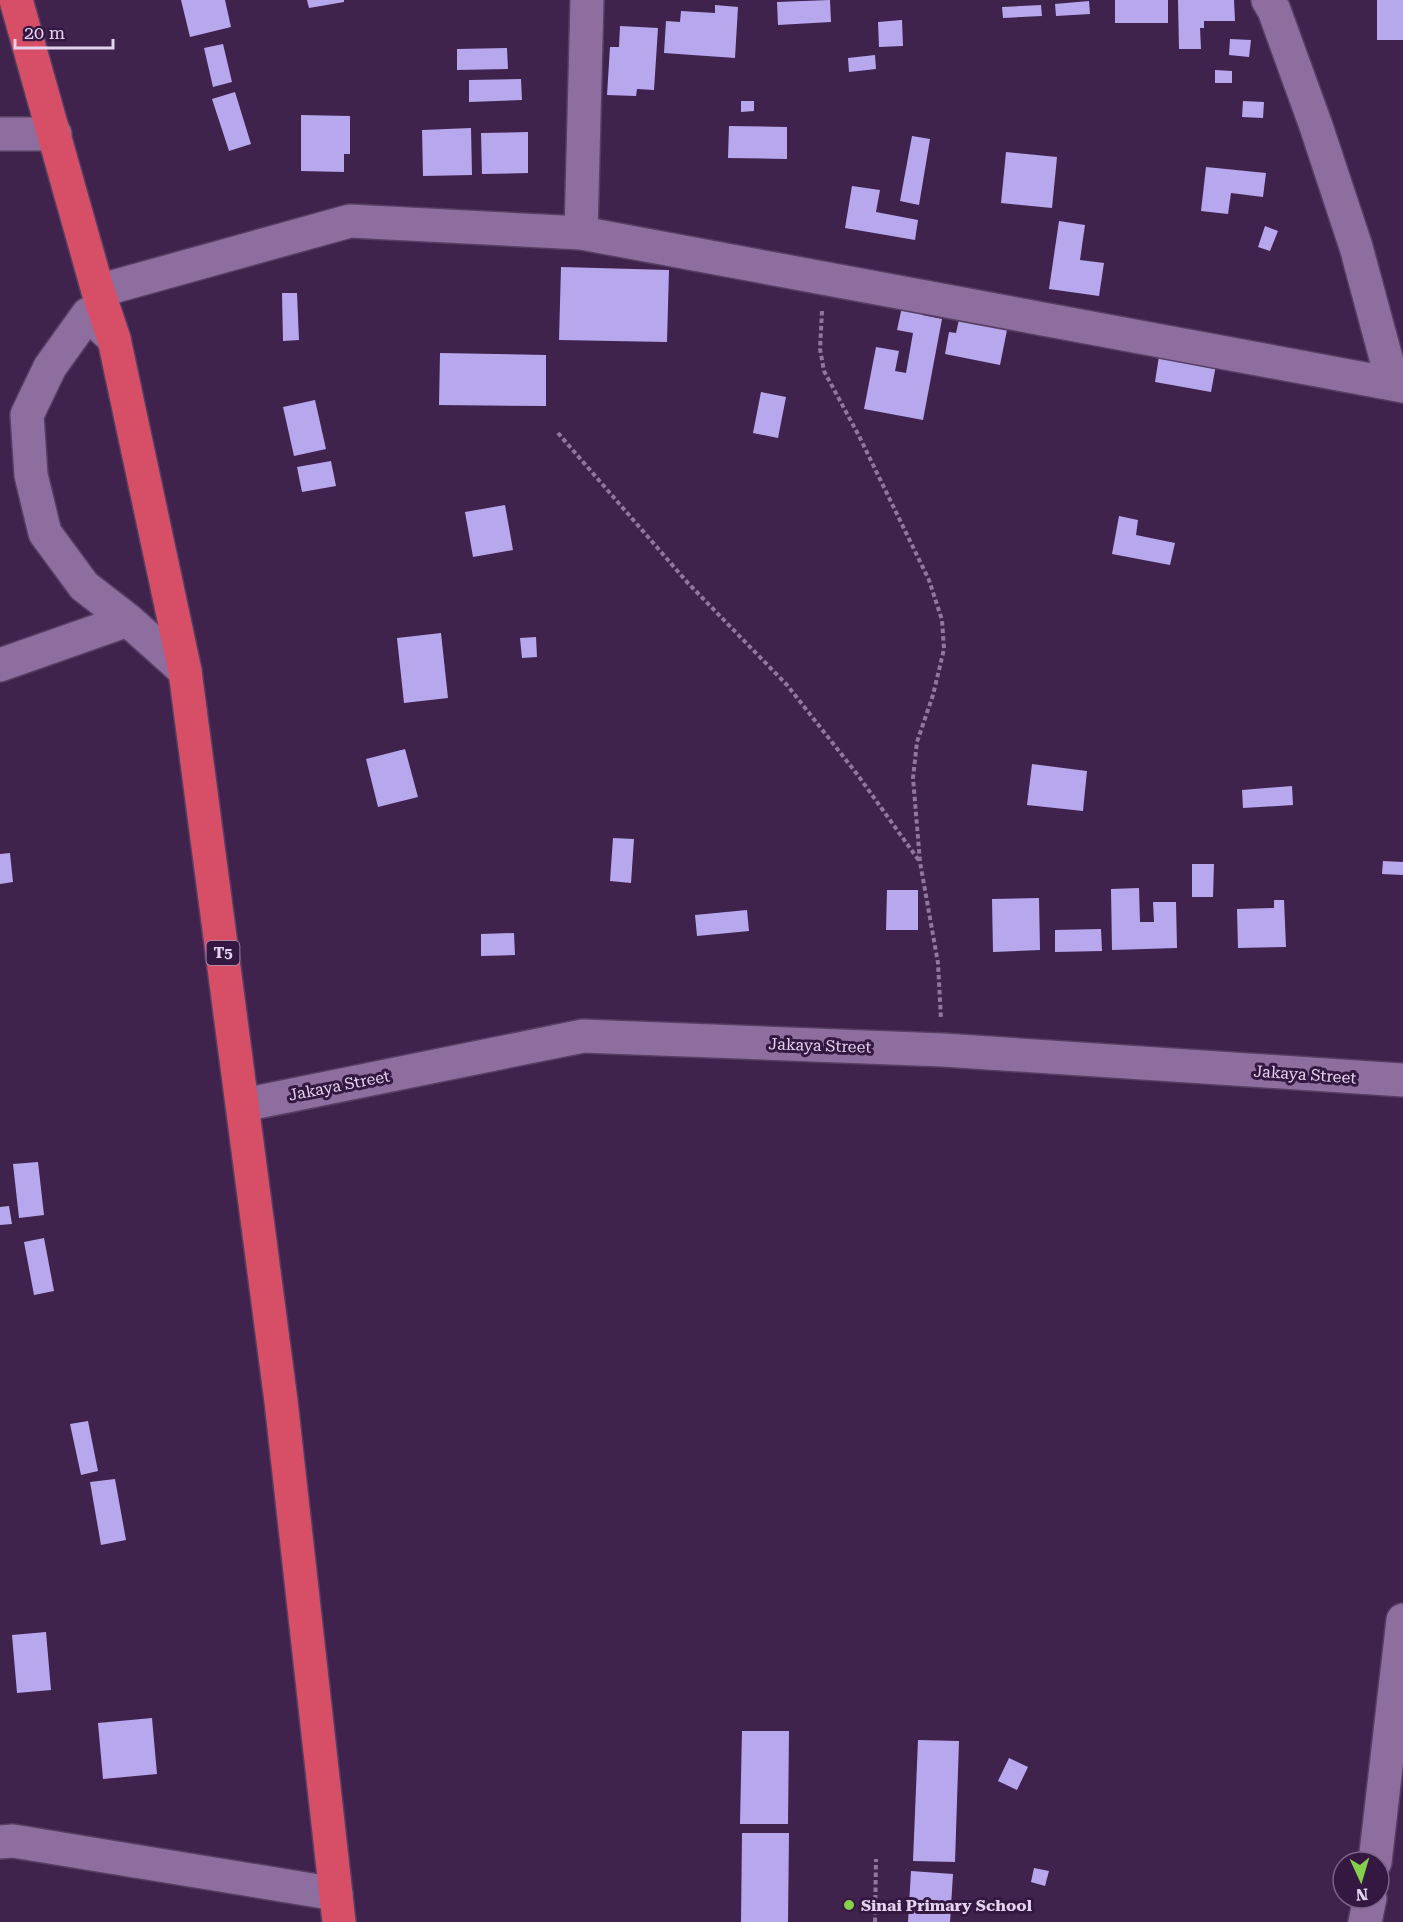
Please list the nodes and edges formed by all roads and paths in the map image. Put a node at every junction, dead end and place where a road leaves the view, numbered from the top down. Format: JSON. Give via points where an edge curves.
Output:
{"nodes":[{"id":1,"x":16,"y":0,"type":"edge"},
{"id":2,"x":587,"y":0,"type":"edge"},
{"id":3,"x":1268,"y":0,"type":"edge"},
{"id":4,"x":0,"y":134,"type":"edge"},
{"id":5,"x":55,"y":134,"type":"junction"},
{"id":6,"x":581,"y":233,"type":"junction"},
{"id":7,"x":823,"y":278,"type":"junction"},
{"id":8,"x":98,"y":291,"type":"junction"},
{"id":9,"x":114,"y":339,"type":"junction"},
{"id":10,"x":1398,"y":385,"type":"edge"},
{"id":11,"x":558,"y":433,"type":"dead end"},
{"id":12,"x":128,"y":620,"type":"junction"},
{"id":13,"x":0,"y":665,"type":"edge"},
{"id":14,"x":185,"y":671,"type":"junction"},
{"id":15,"x":920,"y":862,"type":"junction"},
{"id":16,"x":943,"y":1050,"type":"junction"},
{"id":17,"x":1403,"y":1080,"type":"edge"},
{"id":18,"x":243,"y":1105,"type":"junction"},
{"id":19,"x":1403,"y":1620,"type":"edge"},
{"id":20,"x":0,"y":1842,"type":"edge"},
{"id":21,"x":1376,"y":1850,"type":"edge"},
{"id":22,"x":876,"y":1859,"type":"dead end"},
{"id":23,"x":338,"y":1908,"type":"edge"},
{"id":24,"x":875,"y":1922,"type":"edge"}],
"edges":[{"from":1,"to":5,"type":"highway","number":"T5"},
{"from":2,"to":6,"type":"street"},
{"from":3,"to":10,"type":"street","via":[[1316,126]]},
{"from":4,"to":5,"type":"street"},
{"from":5,"to":8,"type":"highway","number":"T5"},
{"from":6,"to":7,"type":"street"},
{"from":6,"to":8,"type":"street","via":[[350,221]]},
{"from":7,"to":10,"type":"street"},
{"from":7,"to":15,"type":"path","via":[[820,350],[824,371],[929,580],[942,620],[944,649],[917,742],[913,778]]},
{"from":8,"to":9,"type":"highway","number":"T5"},
{"from":9,"to":12,"type":"street","via":[[88,314],[50,367],[27,414],[31,475],[45,533],[84,586]]},
{"from":9,"to":14,"type":"highway","number":"T5"},
{"from":11,"to":15,"type":"path","via":[[687,582],[787,685]]},
{"from":12,"to":13,"type":"street"},
{"from":12,"to":14,"type":"street"},
{"from":14,"to":18,"type":"highway","number":"T5"},
{"from":15,"to":16,"type":"path","via":[[938,963]]},
{"from":16,"to":17,"type":"street","name":"Jakaya Street"},
{"from":16,"to":18,"type":"street","name":"Jakaya Street","via":[[583,1036]]},
{"from":18,"to":23,"type":"highway","number":"T5"},
{"from":19,"to":21,"type":"street"},
{"from":20,"to":23,"type":"street","via":[[13,1841]]},
{"from":22,"to":24,"type":"path"}]}
